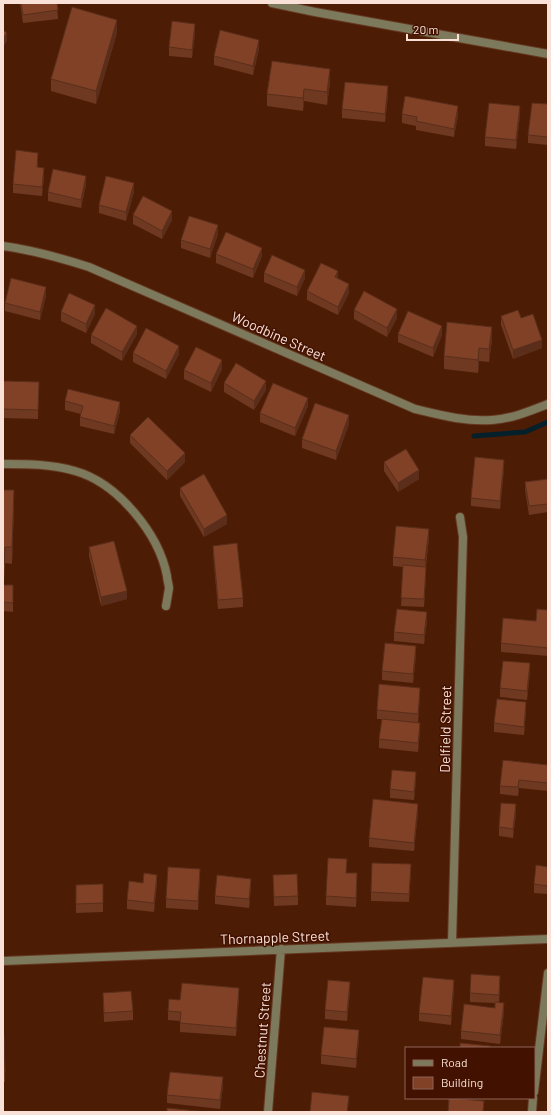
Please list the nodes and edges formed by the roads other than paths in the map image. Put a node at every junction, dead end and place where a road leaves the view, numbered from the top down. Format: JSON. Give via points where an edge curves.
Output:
{"nodes":[{"id":1,"x":272,"y":3,"type":"edge"},
{"id":2,"x":548,"y":54,"type":"edge"},
{"id":3,"x":3,"y":246,"type":"edge"},
{"id":4,"x":548,"y":404,"type":"edge"},
{"id":5,"x":3,"y":464,"type":"edge"},
{"id":6,"x":460,"y":517,"type":"dead end"},
{"id":7,"x":166,"y":606,"type":"dead end"},
{"id":8,"x":548,"y":939,"type":"edge"},
{"id":9,"x":452,"y":943,"type":"junction"},
{"id":10,"x":281,"y":949,"type":"junction"},
{"id":11,"x":3,"y":961,"type":"edge"},
{"id":12,"x":548,"y":973,"type":"edge"},
{"id":13,"x":535,"y":1084,"type":"edge"},
{"id":14,"x":533,"y":1099,"type":"edge"},
{"id":15,"x":268,"y":1112,"type":"edge"},
{"id":16,"x":532,"y":1112,"type":"edge"}],
"edges":[{"from":1,"to":2,"type":"street"},
{"from":3,"to":4,"type":"street","name":"Woodbine Street","via":[[54,255],[90,267],[415,409],[455,419],[492,420],[518,416]]},
{"from":5,"to":7,"type":"street","via":[[40,464],[76,471],[102,483],[124,501],[149,532],[165,564],[169,588]]},
{"from":6,"to":9,"type":"street","name":"Delfield Street","via":[[463,537]]},
{"from":8,"to":9,"type":"street","name":"Thornapple Street"},
{"from":9,"to":10,"type":"street","name":"Thornapple Street"},
{"from":10,"to":11,"type":"street","name":"Thornapple Street"},
{"from":10,"to":15,"type":"street","name":"Chestnut Street"},
{"from":12,"to":13,"type":"street"},
{"from":14,"to":16,"type":"street"}]}
